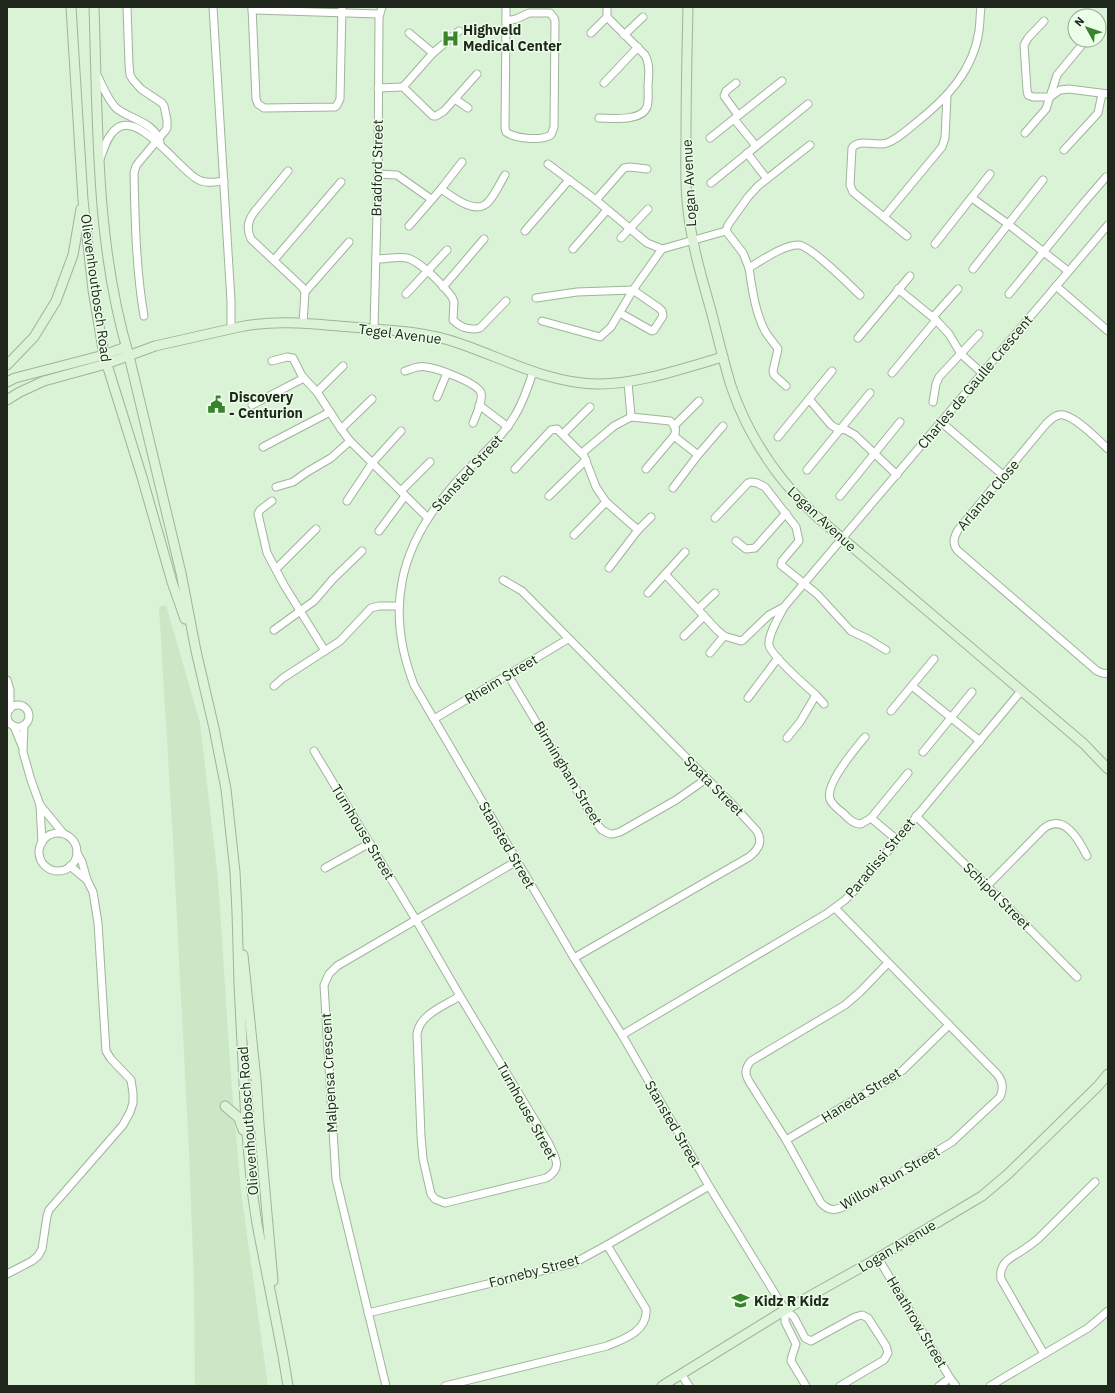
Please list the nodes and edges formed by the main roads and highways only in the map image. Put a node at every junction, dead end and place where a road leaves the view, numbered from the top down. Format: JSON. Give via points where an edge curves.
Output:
{"nodes":[{"id":1,"x":71,"y":7,"type":"edge"},
{"id":2,"x":94,"y":7,"type":"edge"},
{"id":3,"x":688,"y":7,"type":"edge"},
{"id":4,"x":83,"y":200,"type":"junction"},
{"id":5,"x":127,"y":351,"type":"junction"},
{"id":6,"x":723,"y":358,"type":"junction"},
{"id":7,"x":105,"y":360,"type":"junction"},
{"id":8,"x":7,"y":365,"type":"edge"},
{"id":9,"x":7,"y":382,"type":"edge"},
{"id":10,"x":7,"y":400,"type":"edge"},
{"id":11,"x":196,"y":651,"type":"junction"},
{"id":12,"x":1107,"y":764,"type":"edge"},
{"id":13,"x":237,"y":912,"type":"junction"},
{"id":14,"x":247,"y":986,"type":"junction"},
{"id":15,"x":1108,"y":1074,"type":"edge"},
{"id":16,"x":245,"y":1105,"type":"junction"},
{"id":17,"x":225,"y":1106,"type":"dead end"},
{"id":18,"x":252,"y":1190,"type":"junction"},
{"id":19,"x":277,"y":1328,"type":"junction"},
{"id":20,"x":282,"y":1386,"type":"edge"},
{"id":21,"x":288,"y":1386,"type":"edge"},
{"id":22,"x":662,"y":1386,"type":"edge"}],
"edges":[{"from":1,"to":4,"type":"main road","name":"Olievenhoutbosch Road"},
{"from":2,"to":5,"type":"main road","name":"Olievenhoutbosch Road","via":[[102,204],[107,258]]},
{"from":3,"to":6,"type":"main road","name":"Logan Avenue","via":[[686,192],[692,240]]},
{"from":4,"to":7,"type":"main road","name":"Olievenhoutbosch Road","via":[[93,290]]},
{"from":4,"to":8,"type":"main road","via":[[73,255],[56,300],[34,337]]},
{"from":5,"to":6,"type":"main road","name":"Tegel Avenue","via":[[142,350],[252,324],[303,323],[442,338],[549,377],[595,384],[628,382]]},
{"from":5,"to":7,"type":"main road"},
{"from":5,"to":11,"type":"main road","name":"Olievenhoutbosch Road","via":[[181,573]]},
{"from":6,"to":12,"type":"main road","name":"Logan Avenue","via":[[741,411],[754,437],[782,480],[798,498]]},
{"from":7,"to":9,"type":"main road","via":[[15,378]]},
{"from":7,"to":10,"type":"main road","via":[[44,381]]},
{"from":7,"to":11,"type":"main road","name":"Olievenhoutbosch Road","via":[[172,582]]},
{"from":11,"to":13,"type":"main road","name":"Olievenhoutbosch Road","via":[[226,789]]},
{"from":13,"to":14,"type":"main road","name":"Olievenhoutbosch Road"},
{"from":13,"to":16,"type":"main road","name":"Olievenhoutbosch Road"},
{"from":14,"to":16,"type":"main road","via":[[251,1100]]},
{"from":14,"to":19,"type":"main road","name":"Olievenhoutbosch Road"},
{"from":15,"to":22,"type":"main road","name":"Logan Avenue","via":[[989,1191],[785,1310]]},
{"from":16,"to":18,"type":"main road","name":"Olievenhoutbosch Road"},
{"from":17,"to":18,"type":"main road","via":[[242,1123],[246,1166]]},
{"from":18,"to":19,"type":"main road","name":"Olievenhoutbosch Road"},
{"from":19,"to":20,"type":"main road","name":"Olievenhoutbosch Road"},
{"from":19,"to":21,"type":"main road","name":"Olievenhoutbosch Road"}]}
